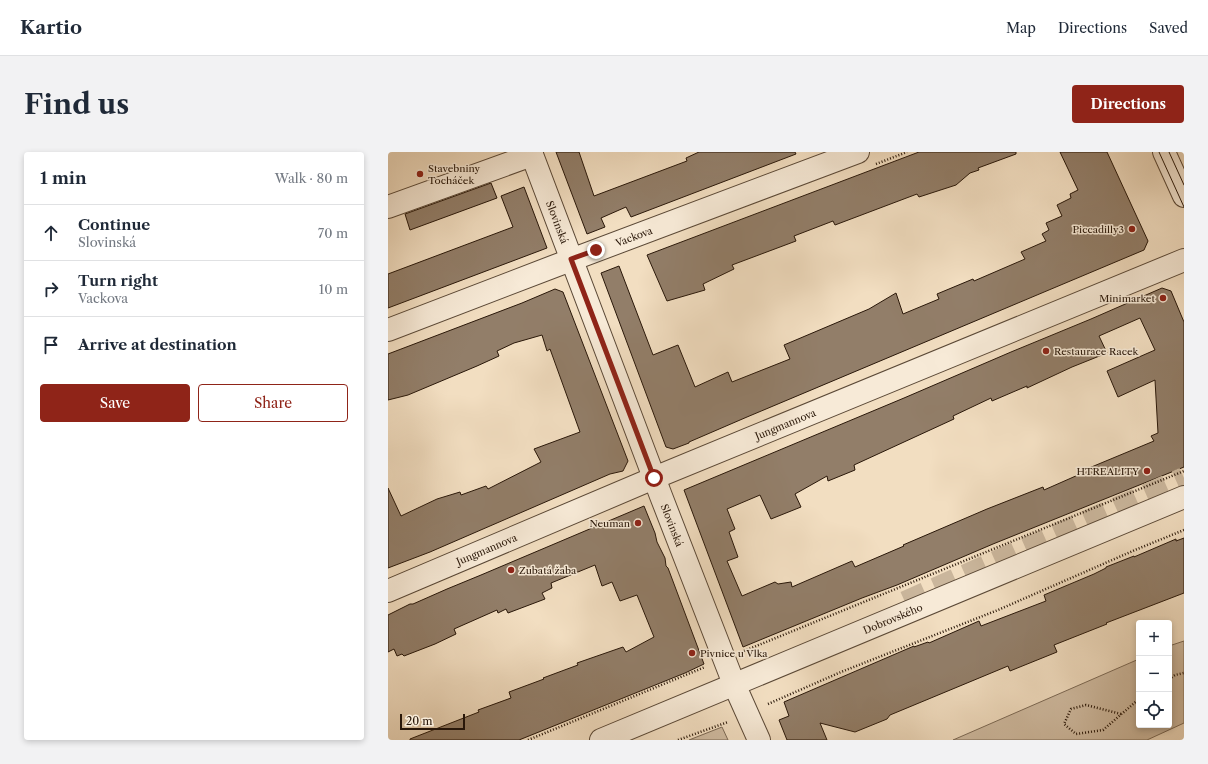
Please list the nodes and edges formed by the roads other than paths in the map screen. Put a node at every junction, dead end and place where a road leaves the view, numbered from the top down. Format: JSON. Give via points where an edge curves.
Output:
{"nodes":[{"id":1,"x":858,"y":152,"type":"edge"},
{"id":2,"x":1164,"y":152,"type":"edge"},
{"id":3,"x":532,"y":153,"type":"edge"},
{"id":4,"x":1184,"y":196,"type":"edge"},
{"id":5,"x":388,"y":207,"type":"edge"},
{"id":6,"x":571,"y":259,"type":"junction"},
{"id":7,"x":1184,"y":260,"type":"edge"},
{"id":8,"x":388,"y":330,"type":"edge"},
{"id":9,"x":654,"y":478,"type":"junction"},
{"id":10,"x":1184,"y":497,"type":"edge"},
{"id":11,"x":388,"y":591,"type":"edge"},
{"id":12,"x":734,"y":684,"type":"junction"},
{"id":13,"x":601,"y":740,"type":"edge"},
{"id":14,"x":759,"y":740,"type":"edge"}],
"edges":[{"from":1,"to":6,"type":"street","name":"Vackova"},
{"from":2,"to":4,"type":"street"},
{"from":3,"to":5,"type":"street"},
{"from":3,"to":6,"type":"street","name":"Slovinská"},
{"from":6,"to":8,"type":"street","name":"Vackova"},
{"from":6,"to":9,"type":"street","name":"Slovinská"},
{"from":7,"to":9,"type":"street","name":"Jungmannova"},
{"from":9,"to":11,"type":"street","name":"Jungmannova"},
{"from":9,"to":12,"type":"street","name":"Slovinská"},
{"from":10,"to":12,"type":"street","name":"Dobrovského"},
{"from":12,"to":13,"type":"street","name":"Dobrovského"},
{"from":12,"to":14,"type":"street","name":"Slovinská"}]}
